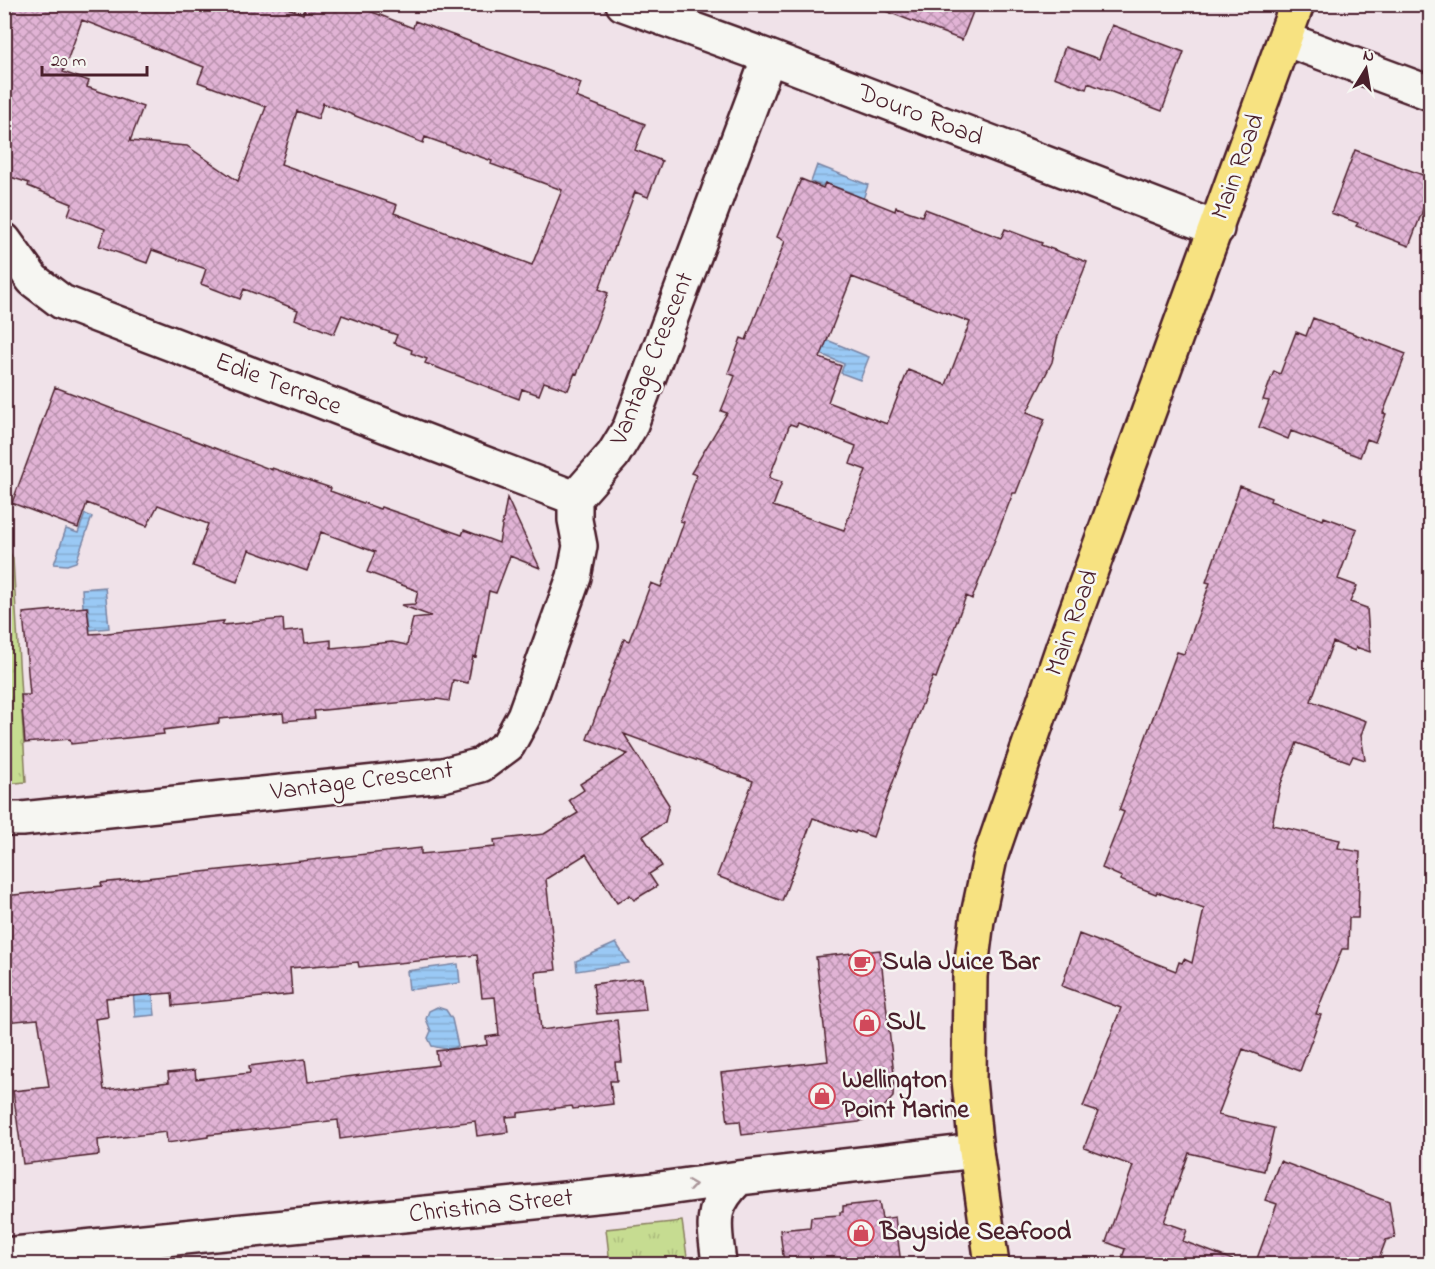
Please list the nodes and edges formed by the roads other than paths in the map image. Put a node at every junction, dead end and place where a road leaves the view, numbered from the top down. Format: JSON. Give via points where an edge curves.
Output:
{"nodes":[{"id":1,"x":623,"y":4,"type":"edge"},
{"id":2,"x":1298,"y":4,"type":"edge"},
{"id":3,"x":1286,"y":39,"type":"junction"},
{"id":4,"x":769,"y":57,"type":"junction"},
{"id":5,"x":1431,"y":93,"type":"edge"},
{"id":6,"x":1217,"y":229,"type":"junction"},
{"id":7,"x":4,"y":240,"type":"edge"},
{"id":8,"x":575,"y":498,"type":"junction"},
{"id":9,"x":4,"y":819,"type":"edge"},
{"id":10,"x":976,"y":1151,"type":"junction"},
{"id":11,"x":739,"y":1178,"type":"junction"},
{"id":12,"x":4,"y":1255,"type":"edge"},
{"id":13,"x":719,"y":1264,"type":"edge"},
{"id":14,"x":992,"y":1264,"type":"edge"}],
"edges":[{"from":1,"to":4,"type":"street","name":"Douro Road"},
{"from":2,"to":3,"type":"main road","name":"Main Road"},
{"from":3,"to":5,"type":"street"},
{"from":3,"to":6,"type":"main road","name":"Main Road"},
{"from":4,"to":6,"type":"street","name":"Douro Road"},
{"from":4,"to":8,"type":"street","name":"Vantage Crescent","via":[[630,427],[613,455]]},
{"from":6,"to":10,"type":"main road","name":"Main Road","via":[[990,858],[970,976],[969,1080]]},
{"from":7,"to":8,"type":"street","name":"Edie Terrace","via":[[33,280],[62,302]]},
{"from":8,"to":9,"type":"street","name":"Vantage Crescent","via":[[580,546],[574,577],[524,716],[508,745],[481,765],[443,775]]},
{"from":10,"to":11,"type":"street","name":"Christina Street"},
{"from":10,"to":14,"type":"main road","name":"Main Road"},
{"from":12,"to":11,"type":"street","name":"Christina Street","one_way":true,"via":[[645,1191]]},
{"from":11,"to":13,"type":"street","via":[[723,1194],[714,1218]]}]}
